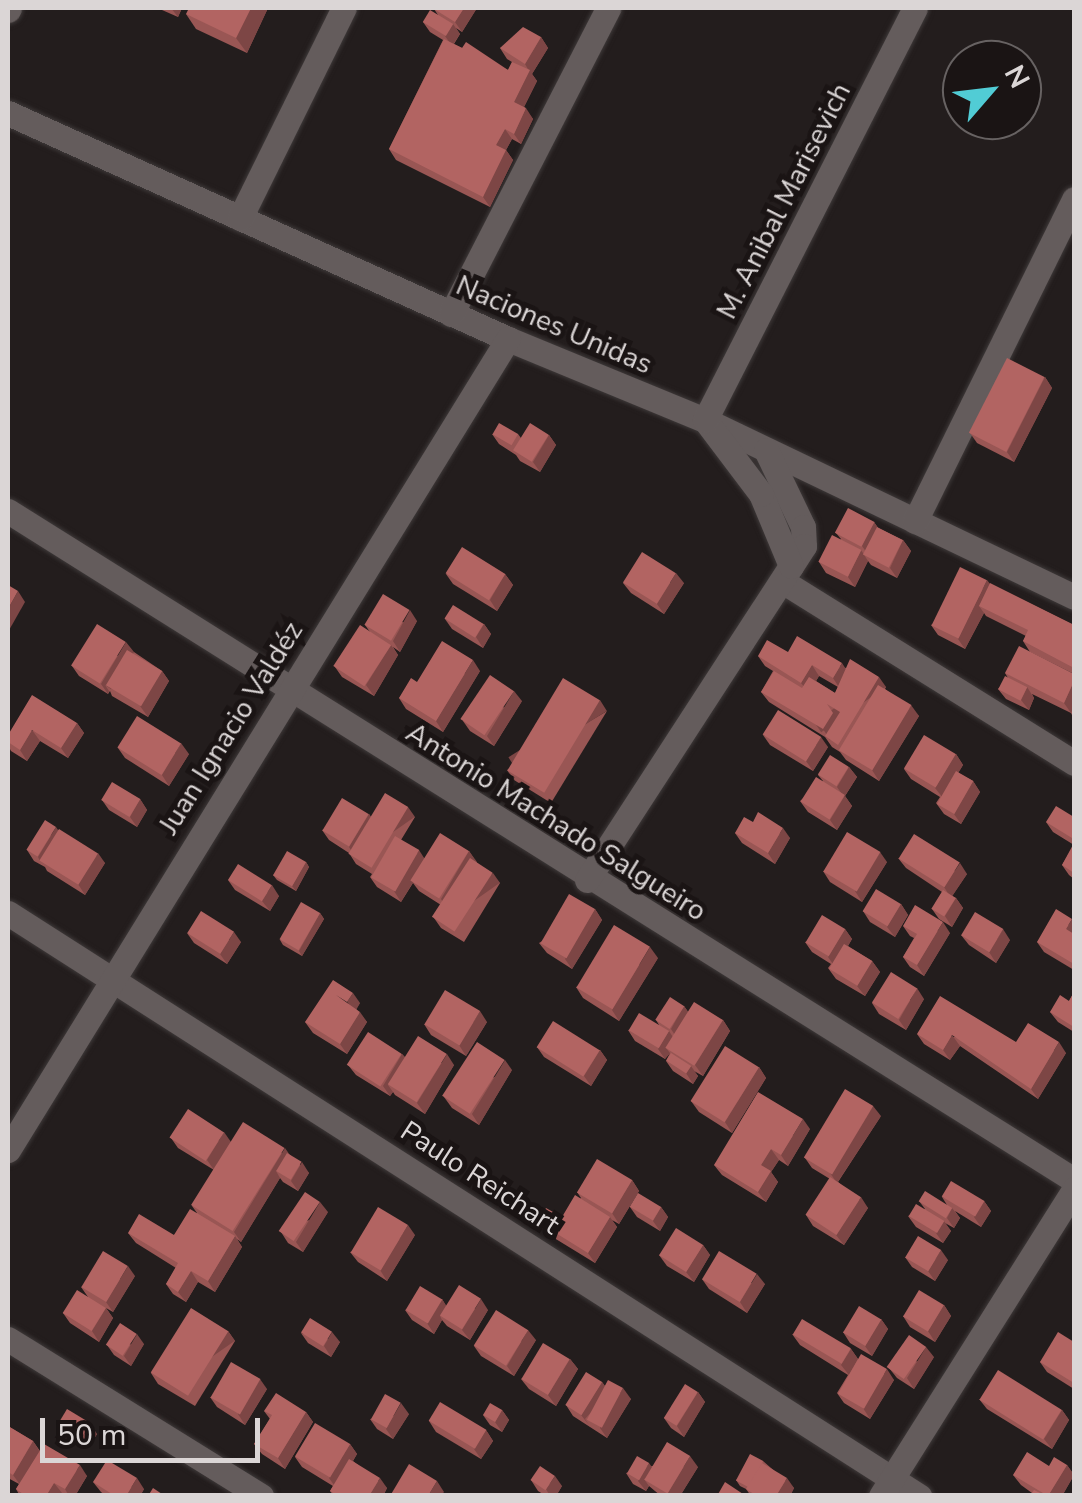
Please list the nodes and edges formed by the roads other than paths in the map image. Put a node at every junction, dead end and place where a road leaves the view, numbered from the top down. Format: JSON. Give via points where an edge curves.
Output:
{"nodes":[{"id":1,"x":344,"y":8,"type":"edge"},
{"id":2,"x":608,"y":8,"type":"edge"},
{"id":3,"x":915,"y":8,"type":"edge"},
{"id":4,"x":8,"y":113,"type":"edge"},
{"id":5,"x":1074,"y":199,"type":"edge"},
{"id":6,"x":240,"y":218,"type":"junction"},
{"id":7,"x":452,"y":314,"type":"junction"},
{"id":8,"x":508,"y":339,"type":"junction"},
{"id":9,"x":705,"y":420,"type":"junction"},
{"id":10,"x":766,"y":450,"type":"junction"},
{"id":11,"x":8,"y":510,"type":"edge"},
{"id":12,"x":915,"y":521,"type":"junction"},
{"id":13,"x":787,"y":574,"type":"junction"},
{"id":14,"x":1074,"y":597,"type":"edge"},
{"id":15,"x":292,"y":688,"type":"junction"},
{"id":16,"x":1074,"y":763,"type":"edge"},
{"id":17,"x":588,"y":880,"type":"junction"},
{"id":18,"x":8,"y":913,"type":"edge"},
{"id":19,"x":111,"y":977,"type":"junction"},
{"id":20,"x":8,"y":1150,"type":"edge"},
{"id":21,"x":1074,"y":1180,"type":"edge"},
{"id":22,"x":1074,"y":1189,"type":"edge"},
{"id":23,"x":8,"y":1339,"type":"edge"},
{"id":24,"x":886,"y":1487,"type":"edge"},
{"id":25,"x":261,"y":1496,"type":"edge"},
{"id":26,"x":919,"y":1496,"type":"edge"}],
"edges":[{"from":1,"to":6,"type":"street"},
{"from":2,"to":7,"type":"street"},
{"from":3,"to":9,"type":"street","name":"M. Anibal Marisevich"},
{"from":4,"to":6,"type":"street","name":"Naciones Unidas"},
{"from":5,"to":12,"type":"street"},
{"from":6,"to":7,"type":"street","name":"Naciones Unidas"},
{"from":7,"to":8,"type":"street","name":"Naciones Unidas"},
{"from":8,"to":9,"type":"street","name":"Naciones Unidas"},
{"from":8,"to":15,"type":"street","name":"Juan Ignacio Valdéz"},
{"from":9,"to":10,"type":"street","name":"Naciones Unidas"},
{"from":9,"to":13,"type":"street","via":[[761,494]]},
{"from":10,"to":12,"type":"street","name":"Naciones Unidas"},
{"from":10,"to":13,"type":"street","via":[[804,527],[804,546]]},
{"from":11,"to":15,"type":"street","name":"Antonio Machado Salgueiro"},
{"from":12,"to":14,"type":"street","name":"Naciones Unidas"},
{"from":13,"to":16,"type":"street"},
{"from":13,"to":17,"type":"street"},
{"from":15,"to":17,"type":"street","name":"Antonio Machado Salgueiro"},
{"from":15,"to":19,"type":"street","name":"Juan Ignacio Valdéz"},
{"from":17,"to":21,"type":"street","name":"Antonio Machado Salgueiro"},
{"from":18,"to":19,"type":"street","name":"Paulo Reichart"},
{"from":19,"to":20,"type":"street","name":"Juan Ignacio Valdéz"},
{"from":19,"to":24,"type":"street","name":"Paulo Reichart"},
{"from":22,"to":24,"type":"street"},
{"from":23,"to":25,"type":"street"},
{"from":24,"to":26,"type":"street","name":"Paulo Reichart"}]}
